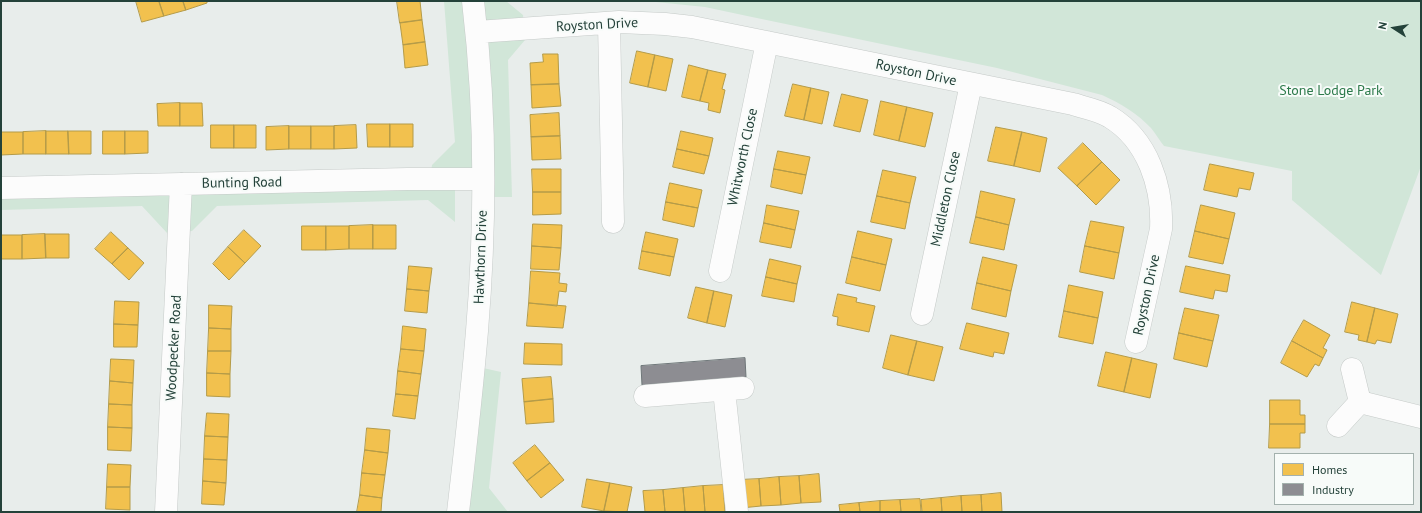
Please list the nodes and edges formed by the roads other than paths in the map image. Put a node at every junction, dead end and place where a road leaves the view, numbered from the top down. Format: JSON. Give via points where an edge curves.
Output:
{"nodes":[{"id":1,"x":473,"y":1,"type":"edge"},
{"id":2,"x":609,"y":23,"type":"junction"},
{"id":3,"x":477,"y":32,"type":"junction"},
{"id":4,"x":767,"y":42,"type":"junction"},
{"id":5,"x":971,"y":84,"type":"junction"},
{"id":6,"x":483,"y":179,"type":"junction"},
{"id":7,"x":181,"y":184,"type":"junction"},
{"id":8,"x":1,"y":188,"type":"edge"},
{"id":9,"x":613,"y":222,"type":"dead end"},
{"id":10,"x":720,"y":271,"type":"dead end"},
{"id":11,"x":922,"y":314,"type":"dead end"},
{"id":12,"x":1136,"y":342,"type":"dead end"},
{"id":13,"x":1352,"y":369,"type":"dead end"},
{"id":14,"x":645,"y":396,"type":"dead end"},
{"id":15,"x":1360,"y":402,"type":"junction"},
{"id":16,"x":1421,"y":417,"type":"edge"},
{"id":17,"x":1338,"y":426,"type":"dead end"},
{"id":18,"x":166,"y":512,"type":"edge"},
{"id":19,"x":458,"y":512,"type":"edge"},
{"id":20,"x":736,"y":512,"type":"edge"}],
"edges":[{"from":1,"to":3,"type":"street","name":"Hawthorn Drive"},
{"from":2,"to":3,"type":"street","name":"Royston Drive"},
{"from":2,"to":4,"type":"street","name":"Royston Drive","via":[[665,24]]},
{"from":2,"to":9,"type":"street"},
{"from":3,"to":6,"type":"street","name":"Hawthorn Drive"},
{"from":4,"to":5,"type":"street","name":"Royston Drive"},
{"from":4,"to":10,"type":"street","name":"Whitworth Close"},
{"from":5,"to":11,"type":"street","name":"Middleton Close"},
{"from":5,"to":12,"type":"street","name":"Royston Drive","via":[[1098,111],[1119,124],[1140,145],[1157,183],[1162,215]]},
{"from":6,"to":7,"type":"street","name":"Bunting Road"},
{"from":6,"to":19,"type":"street","name":"Hawthorn Drive","via":[[482,263],[477,330]]},
{"from":7,"to":8,"type":"street","name":"Bunting Road"},
{"from":7,"to":18,"type":"street","name":"Woodpecker Road"},
{"from":13,"to":15,"type":"street"},
{"from":14,"to":20,"type":"street","via":[[733,389]]},
{"from":15,"to":16,"type":"street"},
{"from":15,"to":17,"type":"street"}]}
